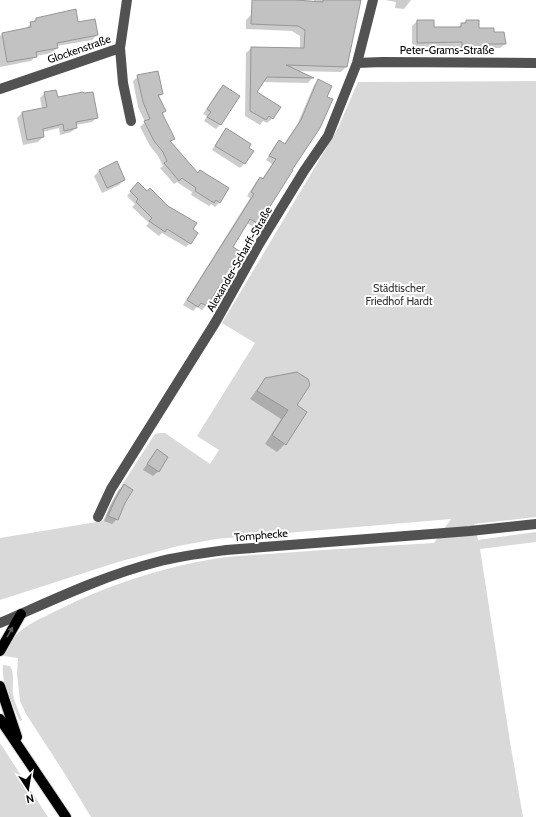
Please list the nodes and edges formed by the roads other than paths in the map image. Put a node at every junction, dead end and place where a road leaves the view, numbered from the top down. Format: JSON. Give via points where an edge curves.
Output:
{"nodes":[{"id":1,"x":127,"y":0,"type":"edge"},
{"id":2,"x":373,"y":0,"type":"edge"},
{"id":3,"x":120,"y":48,"type":"junction"},
{"id":4,"x":536,"y":62,"type":"edge"},
{"id":5,"x":357,"y":63,"type":"junction"},
{"id":6,"x":0,"y":89,"type":"edge"},
{"id":7,"x":131,"y":121,"type":"dead end"},
{"id":8,"x":98,"y":517,"type":"dead end"},
{"id":9,"x":536,"y":524,"type":"edge"},
{"id":10,"x":21,"y":614,"type":"junction"},
{"id":11,"x":0,"y":623,"type":"edge"},
{"id":12,"x":0,"y":651,"type":"edge"},
{"id":13,"x":0,"y":686,"type":"edge"},
{"id":14,"x":0,"y":719,"type":"edge"},
{"id":15,"x":22,"y":752,"type":"junction"},
{"id":16,"x":66,"y":817,"type":"edge"}],
"edges":[{"from":1,"to":3,"type":"street","name":"Glockenstraße"},
{"from":2,"to":5,"type":"street","name":"Alexander-Scharff-Straße"},
{"from":3,"to":6,"type":"street","name":"Glockenstraße"},
{"from":3,"to":7,"type":"street","via":[[123,83]]},
{"from":4,"to":5,"type":"street","name":"Peter-Grams-Straße"},
{"from":5,"to":8,"type":"street","name":"Alexander-Scharff-Straße","via":[[328,136],[304,171],[215,323],[111,489]]},
{"from":9,"to":10,"type":"street","name":"Tomphecke","via":[[192,555],[156,562],[90,584]]},
{"from":10,"to":11,"type":"street","name":"Tomphecke"},
{"from":12,"to":10,"type":"main road","one_way":true},
{"from":13,"to":15,"type":"main road"},
{"from":14,"to":15,"type":"main road"},
{"from":15,"to":16,"type":"main road"}]}
